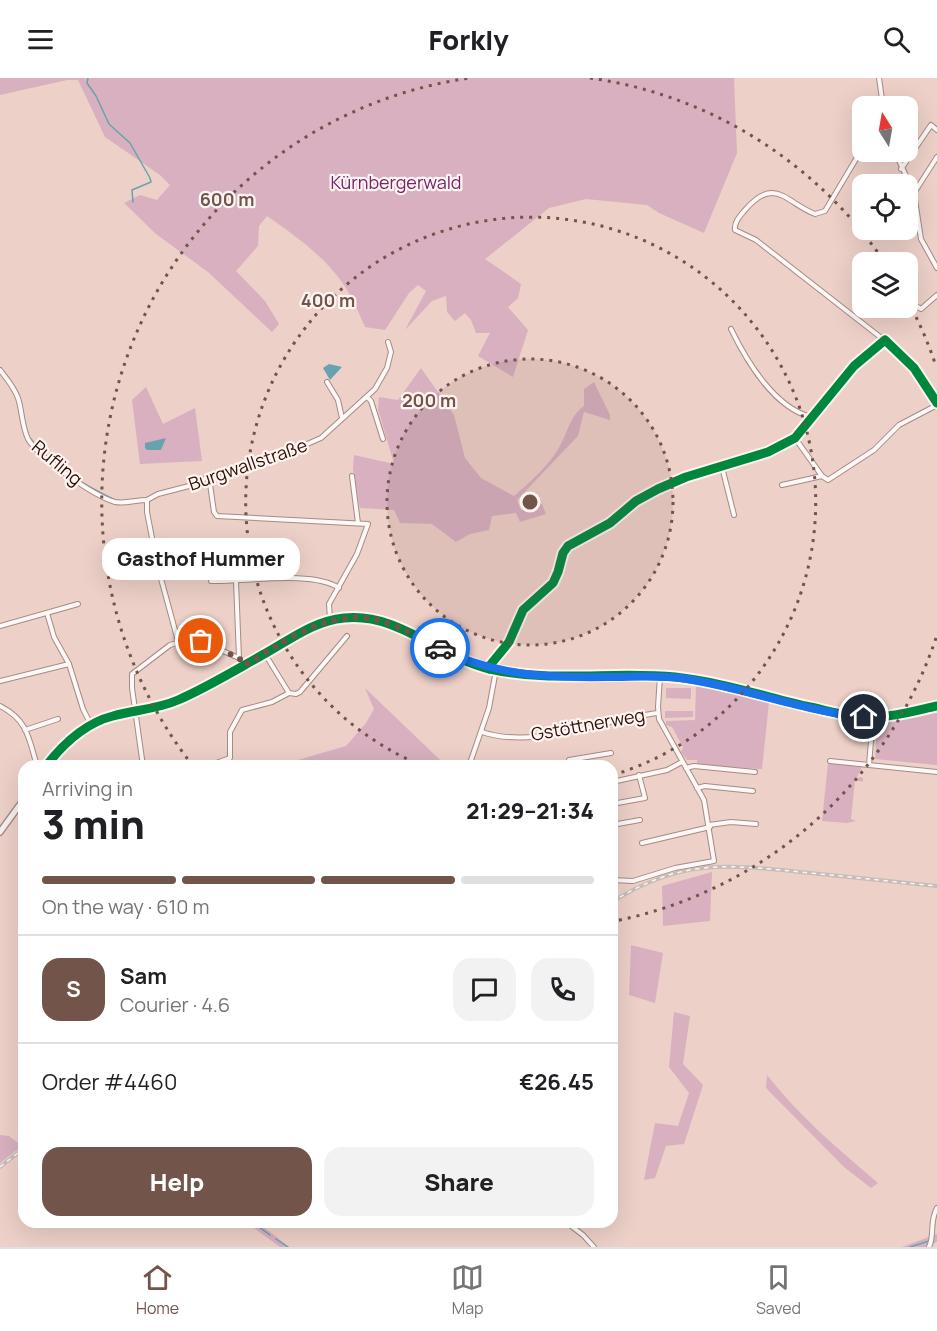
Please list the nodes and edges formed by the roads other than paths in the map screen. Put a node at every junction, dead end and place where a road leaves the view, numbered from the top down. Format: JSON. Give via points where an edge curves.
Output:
{"nodes":[{"id":1,"x":879,"y":78,"type":"edge"},
{"id":2,"x":882,"y":96,"type":"edge"},
{"id":3,"x":937,"y":130,"type":"edge"},
{"id":4,"x":937,"y":157,"type":"edge"},
{"id":5,"x":854,"y":162,"type":"edge"},
{"id":6,"x":899,"y":162,"type":"edge"},
{"id":7,"x":901,"y":169,"type":"junction"},
{"id":8,"x":904,"y":174,"type":"edge"},
{"id":9,"x":918,"y":187,"type":"edge"},
{"id":10,"x":918,"y":219,"type":"edge"},
{"id":11,"x":937,"y":268,"type":"edge"},
{"id":12,"x":937,"y":295,"type":"edge"},
{"id":13,"x":918,"y":307,"type":"edge"},
{"id":14,"x":731,"y":329,"type":"dead end"},
{"id":15,"x":885,"y":340,"type":"junction"},
{"id":16,"x":388,"y":342,"type":"dead end"},
{"id":17,"x":0,"y":370,"type":"edge"},
{"id":18,"x":327,"y":382,"type":"dead end"},
{"id":19,"x":367,"y":397,"type":"junction"},
{"id":20,"x":937,"y":404,"type":"edge"},
{"id":21,"x":812,"y":417,"type":"junction"},
{"id":22,"x":342,"y":418,"type":"junction"},
{"id":23,"x":795,"y":438,"type":"junction"},
{"id":24,"x":383,"y":439,"type":"dead end"},
{"id":25,"x":722,"y":466,"type":"junction"},
{"id":26,"x":693,"y":475,"type":"dead end"},
{"id":27,"x":352,"y":476,"type":"dead end"},
{"id":28,"x":822,"y":476,"type":"junction"},
{"id":29,"x":209,"y":477,"type":"junction"},
{"id":30,"x":782,"y":485,"type":"dead end"},
{"id":31,"x":147,"y":500,"type":"junction"},
{"id":32,"x":122,"y":503,"type":"joint"},
{"id":33,"x":734,"y":515,"type":"dead end"},
{"id":34,"x":358,"y":523,"type":"junction"},
{"id":35,"x":212,"y":581,"type":"dead end"},
{"id":36,"x":236,"y":581,"type":"junction"},
{"id":37,"x":339,"y":588,"type":"junction"},
{"id":38,"x":78,"y":604,"type":"dead end"},
{"id":39,"x":47,"y":613,"type":"junction"},
{"id":40,"x":330,"y":620,"type":"junction"},
{"id":41,"x":0,"y":626,"type":"edge"},
{"id":42,"x":347,"y":636,"type":"dead end"},
{"id":43,"x":178,"y":641,"type":"junction"},
{"id":44,"x":265,"y":654,"type":"junction"},
{"id":45,"x":239,"y":658,"type":"junction"},
{"id":46,"x":69,"y":664,"type":"junction"},
{"id":47,"x":245,"y":665,"type":"junction"},
{"id":48,"x":496,"y":670,"type":"junction"},
{"id":49,"x":660,"y":676,"type":"junction"},
{"id":50,"x":0,"y":681,"type":"edge"},
{"id":51,"x":289,"y":693,"type":"junction"},
{"id":52,"x":0,"y":706,"type":"edge"},
{"id":53,"x":937,"y":706,"type":"edge"},
{"id":54,"x":136,"y":711,"type":"junction"},
{"id":55,"x":658,"y":713,"type":"junction"},
{"id":56,"x":873,"y":717,"type":"junction"},
{"id":57,"x":58,"y":719,"type":"dead end"},
{"id":58,"x":91,"y":725,"type":"junction"},
{"id":59,"x":26,"y":730,"type":"junction"},
{"id":60,"x":482,"y":732,"type":"junction"},
{"id":61,"x":611,"y":753,"type":"dead end"},
{"id":62,"x":35,"y":760,"type":"edge"},
{"id":63,"x":52,"y":760,"type":"edge"},
{"id":64,"x":142,"y":760,"type":"edge"},
{"id":65,"x":224,"y":760,"type":"edge"},
{"id":66,"x":471,"y":760,"type":"edge"},
{"id":67,"x":569,"y":760,"type":"edge"},
{"id":68,"x":830,"y":761,"type":"dead end"},
{"id":69,"x":682,"y":762,"type":"junction"},
{"id":70,"x":869,"y":765,"type":"junction"},
{"id":71,"x":686,"y":768,"type":"junction"},
{"id":72,"x":755,"y":772,"type":"dead end"},
{"id":73,"x":937,"y":772,"type":"edge"},
{"id":74,"x":639,"y":775,"type":"junction"},
{"id":75,"x":618,"y":780,"type":"edge"},
{"id":76,"x":697,"y":788,"type":"junction"},
{"id":77,"x":753,"y":791,"type":"dead end"},
{"id":78,"x":618,"y":803,"type":"edge"},
{"id":79,"x":18,"y":807,"type":"edge"},
{"id":80,"x":640,"y":820,"type":"dead end"},
{"id":81,"x":618,"y":824,"type":"edge"},
{"id":82,"x":756,"y":824,"type":"dead end"},
{"id":83,"x":710,"y":826,"type":"junction"},
{"id":84,"x":0,"y":832,"type":"edge"},
{"id":85,"x":642,"y":843,"type":"dead end"},
{"id":86,"x":618,"y":880,"type":"edge"},
{"id":87,"x":937,"y":1208,"type":"edge"},
{"id":88,"x":574,"y":1228,"type":"edge"},
{"id":89,"x":932,"y":1245,"type":"edge"},
{"id":90,"x":594,"y":1247,"type":"edge"}],
"edges":[{"from":1,"to":2,"type":"street"},
{"from":3,"to":7,"type":"street","via":[[931,125]]},
{"from":4,"to":9,"type":"street"},
{"from":5,"to":15,"type":"street","via":[[825,212],[815,214],[788,198],[767,194],[745,210],[735,230],[756,240]]},
{"from":6,"to":7,"type":"street"},
{"from":7,"to":8,"type":"street"},
{"from":10,"to":11,"type":"street","via":[[921,239]]},
{"from":12,"to":13,"type":"street","via":[[921,309]]},
{"from":14,"to":21,"type":"street","via":[[757,374],[772,391],[791,410]]},
{"from":15,"to":20,"type":"street","via":[[914,368]]},
{"from":15,"to":21,"type":"street","via":[[854,366]]},
{"from":16,"to":19,"type":"street","name":"Burgwallstraße","via":[[391,352],[387,368]]},
{"from":17,"to":32,"type":"street","name":"Rufling","via":[[14,389],[32,443],[76,482]]},
{"from":18,"to":22,"type":"street","via":[[338,400]]},
{"from":19,"to":22,"type":"street","name":"Burgwallstraße"},
{"from":19,"to":24,"type":"street"},
{"from":20,"to":28,"type":"street","via":[[899,425],[874,450],[837,475],[828,480]]},
{"from":21,"to":23,"type":"street"},
{"from":22,"to":29,"type":"street","name":"Burgwallstraße","via":[[328,433],[308,444]]},
{"from":23,"to":25,"type":"street","via":[[768,452]]},
{"from":23,"to":28,"type":"street"},
{"from":25,"to":26,"type":"street"},
{"from":25,"to":33,"type":"street"},
{"from":27,"to":34,"type":"street"},
{"from":28,"to":30,"type":"street"},
{"from":29,"to":31,"type":"street","name":"Burgwallstraße"},
{"from":29,"to":34,"type":"street","via":[[217,516]]},
{"from":31,"to":32,"type":"street","name":"Burgwallstraße"},
{"from":31,"to":43,"type":"street","via":[[159,573]]},
{"from":34,"to":37,"type":"street","via":[[368,524],[368,530]]},
{"from":35,"to":36,"type":"street"},
{"from":36,"to":37,"type":"street","via":[[308,578]]},
{"from":36,"to":45,"type":"street"},
{"from":37,"to":40,"type":"street","via":[[329,604]]},
{"from":38,"to":39,"type":"street"},
{"from":39,"to":41,"type":"street"},
{"from":39,"to":46,"type":"street","via":[[54,637]]},
{"from":40,"to":44,"type":"street","via":[[308,628]]},
{"from":40,"to":48,"type":"street","via":[[358,617],[381,621],[468,662]]},
{"from":42,"to":51,"type":"street","via":[[300,692]]},
{"from":43,"to":45,"type":"street","via":[[195,638]]},
{"from":43,"to":54,"type":"street","via":[[132,674]]},
{"from":44,"to":47,"type":"street"},
{"from":44,"to":51,"type":"street"},
{"from":45,"to":47,"type":"street"},
{"from":46,"to":50,"type":"street"},
{"from":46,"to":58,"type":"street"},
{"from":47,"to":54,"type":"street","via":[[179,700]]},
{"from":48,"to":49,"type":"street","via":[[582,677]]},
{"from":48,"to":60,"type":"street"},
{"from":49,"to":55,"type":"street"},
{"from":49,"to":56,"type":"street","via":[[846,715]]},
{"from":51,"to":65,"type":"street","via":[[242,710],[230,732],[230,758]]},
{"from":52,"to":59,"type":"street","via":[[16,715]]},
{"from":53,"to":56,"type":"street"},
{"from":54,"to":58,"type":"street"},
{"from":54,"to":64,"type":"street"},
{"from":55,"to":60,"type":"street","name":"Gstöttnerweg","via":[[542,735]]},
{"from":55,"to":69,"type":"street"},
{"from":56,"to":70,"type":"street"},
{"from":57,"to":59,"type":"street"},
{"from":58,"to":63,"type":"street"},
{"from":59,"to":62,"type":"street"},
{"from":60,"to":66,"type":"street"},
{"from":61,"to":67,"type":"street"},
{"from":68,"to":70,"type":"street"},
{"from":69,"to":71,"type":"street"},
{"from":69,"to":74,"type":"street","via":[[667,770]]},
{"from":70,"to":73,"type":"street"},
{"from":71,"to":72,"type":"street"},
{"from":71,"to":76,"type":"street"},
{"from":74,"to":75,"type":"street"},
{"from":74,"to":78,"type":"street","via":[[645,798]]},
{"from":76,"to":77,"type":"street"},
{"from":76,"to":83,"type":"street"},
{"from":79,"to":84,"type":"street"},
{"from":80,"to":81,"type":"street"},
{"from":82,"to":83,"type":"street","via":[[732,822]]},
{"from":83,"to":85,"type":"street"},
{"from":83,"to":86,"type":"street","via":[[714,861]]},
{"from":87,"to":89,"type":"street","via":[[932,1222]]},
{"from":88,"to":90,"type":"street"}]}
